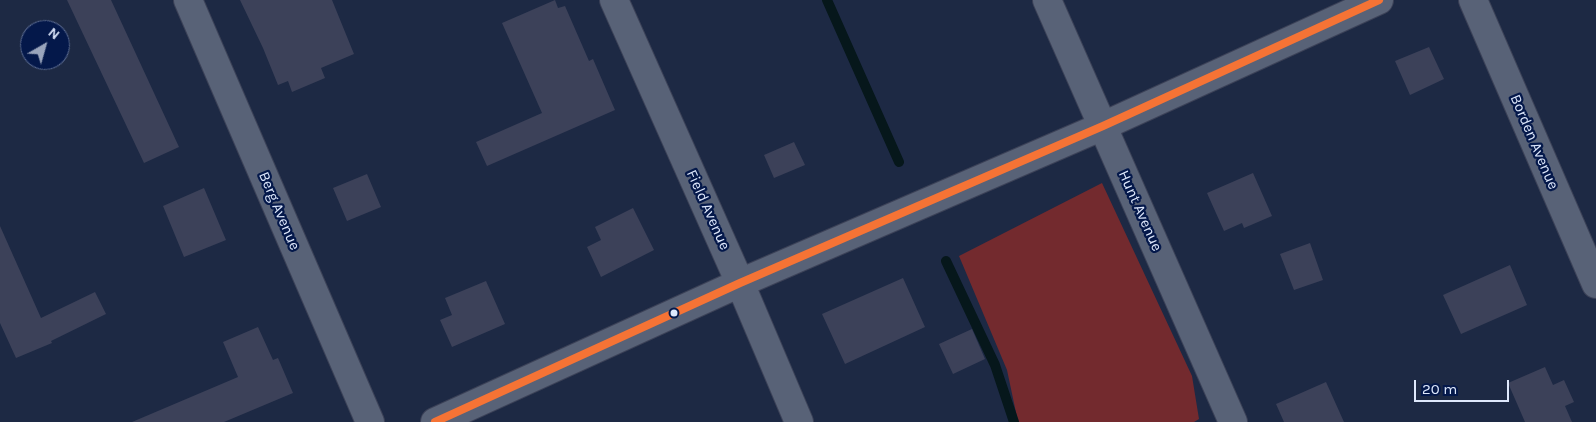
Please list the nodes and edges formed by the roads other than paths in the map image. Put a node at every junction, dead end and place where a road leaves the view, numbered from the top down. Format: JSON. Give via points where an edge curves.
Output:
{"nodes":[{"id":1,"x":188,"y":0,"type":"edge"},
{"id":2,"x":614,"y":0,"type":"edge"},
{"id":3,"x":1047,"y":0,"type":"edge"},
{"id":4,"x":1379,"y":0,"type":"edge"},
{"id":5,"x":1472,"y":0,"type":"edge"},
{"id":6,"x":1103,"y":126,"type":"junction"},
{"id":7,"x":740,"y":283,"type":"junction"},
{"id":8,"x":1596,"y":284,"type":"edge"},
{"id":9,"x":370,"y":422,"type":"edge"},
{"id":10,"x":435,"y":422,"type":"edge"},
{"id":11,"x":799,"y":422,"type":"edge"},
{"id":12,"x":1233,"y":422,"type":"edge"}],
"edges":[{"from":1,"to":9,"type":"street","name":"Berg Avenue"},
{"from":2,"to":7,"type":"street","name":"Field Avenue"},
{"from":3,"to":6,"type":"street","name":"Hunt Avenue"},
{"from":4,"to":6,"type":"street"},
{"from":5,"to":8,"type":"street","name":"Borden Avenue"},
{"from":6,"to":7,"type":"street"},
{"from":6,"to":12,"type":"street","name":"Hunt Avenue"},
{"from":7,"to":10,"type":"street"},
{"from":7,"to":11,"type":"street","name":"Field Avenue"}]}
